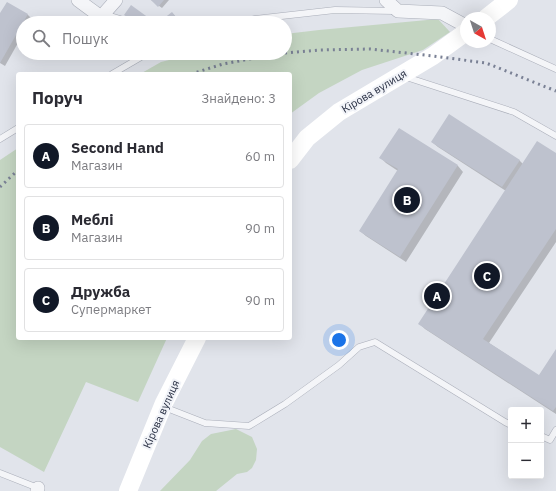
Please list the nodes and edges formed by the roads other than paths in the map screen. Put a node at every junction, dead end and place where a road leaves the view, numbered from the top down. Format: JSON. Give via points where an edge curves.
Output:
{"nodes":[{"id":1,"x":78,"y":0,"type":"edge"},
{"id":2,"x":116,"y":0,"type":"edge"},
{"id":3,"x":386,"y":0,"type":"edge"},
{"id":4,"x":509,"y":0,"type":"edge"},
{"id":5,"x":398,"y":11,"type":"junction"},
{"id":6,"x":494,"y":12,"type":"edge"},
{"id":7,"x":100,"y":16,"type":"edge"},
{"id":8,"x":102,"y":16,"type":"edge"},
{"id":9,"x":282,"y":16,"type":"edge"},
{"id":10,"x":460,"y":23,"type":"edge"},
{"id":11,"x":460,"y":36,"type":"edge"},
{"id":12,"x":496,"y":42,"type":"edge"},
{"id":13,"x":136,"y":60,"type":"edge"},
{"id":14,"x":556,"y":69,"type":"edge"},
{"id":15,"x":115,"y":72,"type":"edge"},
{"id":16,"x":402,"y":75,"type":"junction"},
{"id":17,"x":16,"y":129,"type":"edge"},
{"id":18,"x":556,"y":136,"type":"edge"},
{"id":19,"x":0,"y":139,"type":"edge"},
{"id":20,"x":292,"y":157,"type":"edge"},
{"id":21,"x":195,"y":340,"type":"edge"},
{"id":22,"x":163,"y":406,"type":"junction"},
{"id":23,"x":508,"y":424,"type":"edge"},
{"id":24,"x":556,"y":430,"type":"edge"},
{"id":25,"x":544,"y":437,"type":"edge"},
{"id":26,"x":0,"y":473,"type":"edge"},
{"id":27,"x":37,"y":490,"type":"edge"},
{"id":28,"x":128,"y":491,"type":"edge"}],
"edges":[{"from":1,"to":7,"type":"street"},
{"from":2,"to":8,"type":"street"},
{"from":3,"to":5,"type":"street"},
{"from":4,"to":6,"type":"main road"},
{"from":5,"to":9,"type":"lane","via":[[335,10]]},
{"from":5,"to":10,"type":"street","via":[[442,13]]},
{"from":11,"to":16,"type":"main road","name":"Кірова вулиця"},
{"from":12,"to":14,"type":"lane"},
{"from":13,"to":15,"type":"lane"},
{"from":16,"to":18,"type":"lane","via":[[514,112]]},
{"from":16,"to":20,"type":"main road","name":"Кірова вулиця","via":[[338,112],[307,138]]},
{"from":17,"to":19,"type":"lane"},
{"from":21,"to":22,"type":"main road","name":"Кірова вулиця"},
{"from":22,"to":23,"type":"lane","via":[[205,423],[249,426],[285,404],[359,348],[374,342]]},
{"from":22,"to":28,"type":"main road","name":"Кірова вулиця"},
{"from":24,"to":25,"type":"lane","via":[[550,440]]},
{"from":26,"to":27,"type":"lane"}]}
